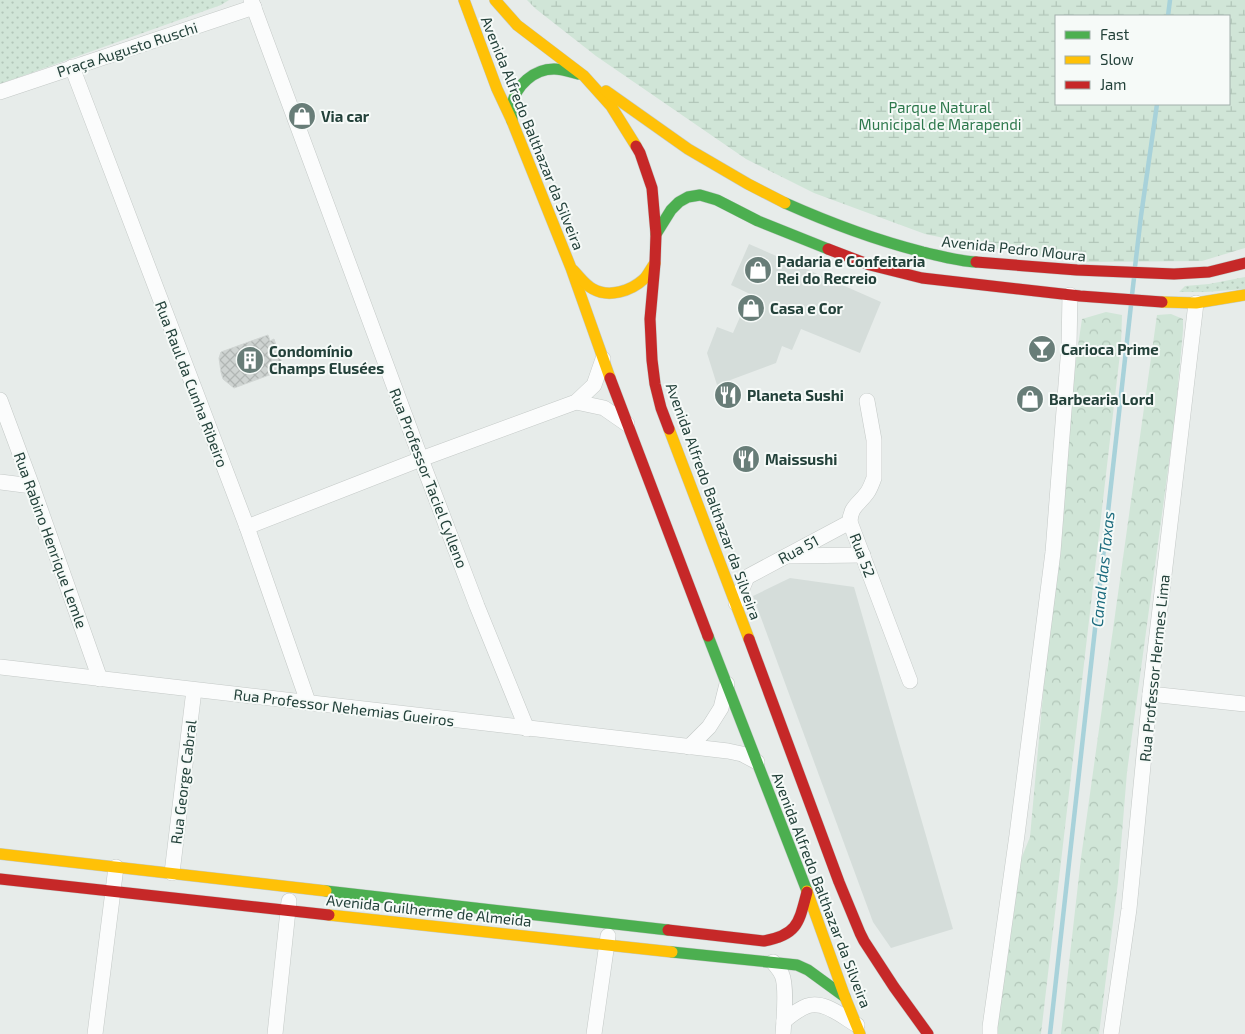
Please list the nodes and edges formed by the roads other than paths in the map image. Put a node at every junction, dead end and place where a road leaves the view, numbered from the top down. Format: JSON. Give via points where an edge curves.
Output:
{"nodes":[{"id":1,"x":464,"y":0,"type":"edge"},
{"id":2,"x":495,"y":0,"type":"edge"},
{"id":3,"x":252,"y":3,"type":"edge"},
{"id":4,"x":72,"y":67,"type":"junction"},
{"id":5,"x":584,"y":76,"type":"junction"},
{"id":6,"x":0,"y":92,"type":"edge"},
{"id":7,"x":512,"y":121,"type":"junction"},
{"id":8,"x":656,"y":234,"type":"junction"},
{"id":9,"x":655,"y":263,"type":"junction"},
{"id":10,"x":1245,"y":263,"type":"edge"},
{"id":11,"x":571,"y":268,"type":"junction"},
{"id":12,"x":1245,"y":295,"type":"edge"},
{"id":13,"x":1075,"y":296,"type":"junction"},
{"id":14,"x":1196,"y":303,"type":"junction"},
{"id":15,"x":603,"y":359,"type":"junction"},
{"id":16,"x":0,"y":400,"type":"edge"},
{"id":17,"x":867,"y":401,"type":"dead end"},
{"id":18,"x":576,"y":402,"type":"junction"},
{"id":19,"x":627,"y":424,"type":"junction"},
{"id":20,"x":421,"y":459,"type":"junction"},
{"id":21,"x":0,"y":482,"type":"edge"},
{"id":22,"x":32,"y":486,"type":"junction"},
{"id":23,"x":850,"y":522,"type":"junction"},
{"id":24,"x":247,"y":527,"type":"junction"},
{"id":25,"x":785,"y":556,"type":"junction"},
{"id":26,"x":863,"y":556,"type":"junction"},
{"id":27,"x":720,"y":563,"type":"junction"},
{"id":28,"x":747,"y":577,"type":"junction"},
{"id":29,"x":736,"y":603,"type":"junction"},
{"id":30,"x":0,"y":668,"type":"edge"},
{"id":31,"x":100,"y":680,"type":"junction"},
{"id":32,"x":910,"y":681,"type":"dead end"},
{"id":33,"x":727,"y":684,"type":"junction"},
{"id":34,"x":194,"y":690,"type":"junction"},
{"id":35,"x":1150,"y":694,"type":"junction"},
{"id":36,"x":308,"y":702,"type":"junction"},
{"id":37,"x":1245,"y":704,"type":"edge"},
{"id":38,"x":527,"y":729,"type":"junction"},
{"id":39,"x":689,"y":747,"type":"junction"},
{"id":40,"x":757,"y":762,"type":"junction"},
{"id":41,"x":0,"y":854,"type":"edge"},
{"id":42,"x":116,"y":867,"type":"junction"},
{"id":43,"x":172,"y":874,"type":"junction"},
{"id":44,"x":0,"y":879,"type":"edge"},
{"id":45,"x":291,"y":887,"type":"junction"},
{"id":46,"x":112,"y":892,"type":"junction"},
{"id":47,"x":807,"y":892,"type":"junction"},
{"id":48,"x":288,"y":910,"type":"junction"},
{"id":49,"x":610,"y":924,"type":"junction"},
{"id":50,"x":607,"y":945,"type":"junction"},
{"id":51,"x":773,"y":962,"type":"junction"},
{"id":52,"x":845,"y":997,"type":"junction"},
{"id":53,"x":783,"y":1028,"type":"edge"},
{"id":54,"x":858,"y":1030,"type":"edge"},
{"id":55,"x":989,"y":1032,"type":"edge"},
{"id":56,"x":95,"y":1034,"type":"edge"},
{"id":57,"x":275,"y":1034,"type":"edge"},
{"id":58,"x":594,"y":1034,"type":"edge"},
{"id":59,"x":928,"y":1034,"type":"edge"},
{"id":60,"x":1111,"y":1034,"type":"edge"}],
"edges":[{"from":1,"to":7,"type":"street","name":"Avenida Alfredo Balthazar da Silveira"},
{"from":2,"to":5,"type":"street","name":"Avenida Alfredo Balthazar da Silveira","via":[[517,25]]},
{"from":3,"to":4,"type":"street","name":"Praça Augusto Ruschi"},
{"from":3,"to":20,"type":"street","name":"Rua Professor Taciel Cylleno"},
{"from":4,"to":6,"type":"street","name":"Praça Augusto Ruschi"},
{"from":4,"to":24,"type":"street","name":"Rua Raul da Cunha Ribeiro"},
{"from":5,"to":7,"type":"street","via":[[566,70],[537,72],[516,92],[511,106]]},
{"from":5,"to":8,"type":"street","name":"Avenida Alfredo Balthazar da Silveira","via":[[611,106],[640,153],[652,188]]},
{"from":5,"to":10,"type":"street","name":"Avenida Pedro Moura","via":[[695,153],[769,195],[892,244],[961,260],[1077,270],[1174,274],[1209,272]]},
{"from":7,"to":11,"type":"street","name":"Avenida Alfredo Balthazar da Silveira"},
{"from":8,"to":9,"type":"street","name":"Avenida Alfredo Balthazar da Silveira"},
{"from":8,"to":13,"type":"street","via":[[670,210],[679,202],[700,195],[870,265],[960,284]]},
{"from":9,"to":11,"type":"street","via":[[644,279],[617,293],[594,289]]},
{"from":9,"to":27,"type":"street","name":"Avenida Alfredo Balthazar da Silveira","via":[[650,319],[655,384],[661,408]]},
{"from":11,"to":15,"type":"street","name":"Avenida Alfredo Balthazar da Silveira"},
{"from":12,"to":14,"type":"street"},
{"from":13,"to":14,"type":"street"},
{"from":13,"to":55,"type":"street","via":[[1053,552]]},
{"from":14,"to":35,"type":"street","name":"Rua Professor Hermes Lima"},
{"from":15,"to":18,"type":"street","via":[[594,385]]},
{"from":15,"to":19,"type":"street","name":"Avenida Alfredo Balthazar da Silveira"},
{"from":16,"to":22,"type":"street","name":"Rua Rabino Henrique Lemle"},
{"from":17,"to":23,"type":"street","name":"Rua 52","via":[[874,440],[874,478],[866,494],[851,511]]},
{"from":18,"to":19,"type":"street","via":[[604,408]]},
{"from":18,"to":20,"type":"street"},
{"from":19,"to":33,"type":"street","name":"Avenida Alfredo Balthazar da Silveira"},
{"from":20,"to":24,"type":"street"},
{"from":20,"to":38,"type":"street","name":"Rua Professor Taciel Cylleno"},
{"from":21,"to":22,"type":"street"},
{"from":22,"to":31,"type":"street","name":"Rua Rabino Henrique Lemle"},
{"from":23,"to":25,"type":"street","name":"Rua 51"},
{"from":23,"to":26,"type":"street","name":"Rua 52"},
{"from":24,"to":36,"type":"street","name":"Rua Raul da Cunha Ribeiro"},
{"from":25,"to":26,"type":"street"},
{"from":25,"to":28,"type":"street","name":"Rua 51"},
{"from":26,"to":32,"type":"street","name":"Rua 52"},
{"from":27,"to":28,"type":"street"},
{"from":27,"to":29,"type":"street","name":"Avenida Alfredo Balthazar da Silveira"},
{"from":28,"to":29,"type":"street"},
{"from":29,"to":59,"type":"street","name":"Avenida Alfredo Balthazar da Silveira","via":[[860,934]]},
{"from":30,"to":31,"type":"street","name":"Rua Professor Nehemias Gueiros"},
{"from":31,"to":34,"type":"street","name":"Rua Professor Nehemias Gueiros"},
{"from":33,"to":39,"type":"street","via":[[721,708]]},
{"from":33,"to":40,"type":"street","name":"Avenida Alfredo Balthazar da Silveira"},
{"from":34,"to":36,"type":"street","name":"Rua Professor Nehemias Gueiros"},
{"from":34,"to":43,"type":"street","name":"Rua George Cabral"},
{"from":35,"to":37,"type":"street"},
{"from":35,"to":60,"type":"street","name":"Rua Professor Hermes Lima","via":[[1129,909]]},
{"from":36,"to":38,"type":"street","name":"Rua Professor Nehemias Gueiros"},
{"from":38,"to":39,"type":"street","name":"Rua Professor Nehemias Gueiros"},
{"from":39,"to":40,"type":"street","name":"Rua Professor Nehemias Gueiros","via":[[742,754]]},
{"from":40,"to":47,"type":"street","name":"Avenida Alfredo Balthazar da Silveira"},
{"from":41,"to":42,"type":"street","name":"Avenida Guilherme de Almeida"},
{"from":42,"to":43,"type":"street","name":"Avenida Guilherme de Almeida"},
{"from":42,"to":46,"type":"street"},
{"from":43,"to":45,"type":"street","name":"Avenida Guilherme de Almeida"},
{"from":44,"to":46,"type":"street","name":"Avenida Guilherme de Almeida"},
{"from":45,"to":48,"type":"street"},
{"from":45,"to":49,"type":"street","name":"Avenida Guilherme de Almeida"},
{"from":46,"to":48,"type":"street","name":"Avenida Guilherme de Almeida"},
{"from":46,"to":56,"type":"street"},
{"from":47,"to":49,"type":"street","name":"Avenida Guilherme de Almeida","via":[[798,921],[791,931],[785,936],[764,941]]},
{"from":47,"to":52,"type":"street","name":"Avenida Alfredo Balthazar da Silveira"},
{"from":48,"to":50,"type":"street","name":"Avenida Guilherme de Almeida"},
{"from":48,"to":57,"type":"street"},
{"from":49,"to":50,"type":"street"},
{"from":50,"to":51,"type":"street","name":"Avenida Guilherme de Almeida"},
{"from":50,"to":58,"type":"street"},
{"from":51,"to":52,"type":"street","name":"Avenida Guilherme de Almeida","via":[[808,970]]},
{"from":51,"to":53,"type":"street","via":[[783,979]]},
{"from":52,"to":54,"type":"street","name":"Avenida Alfredo Balthazar da Silveira"},
{"from":53,"to":54,"type":"street","via":[[790,1016],[807,1006],[816,1005],[825,1007]]}]}
